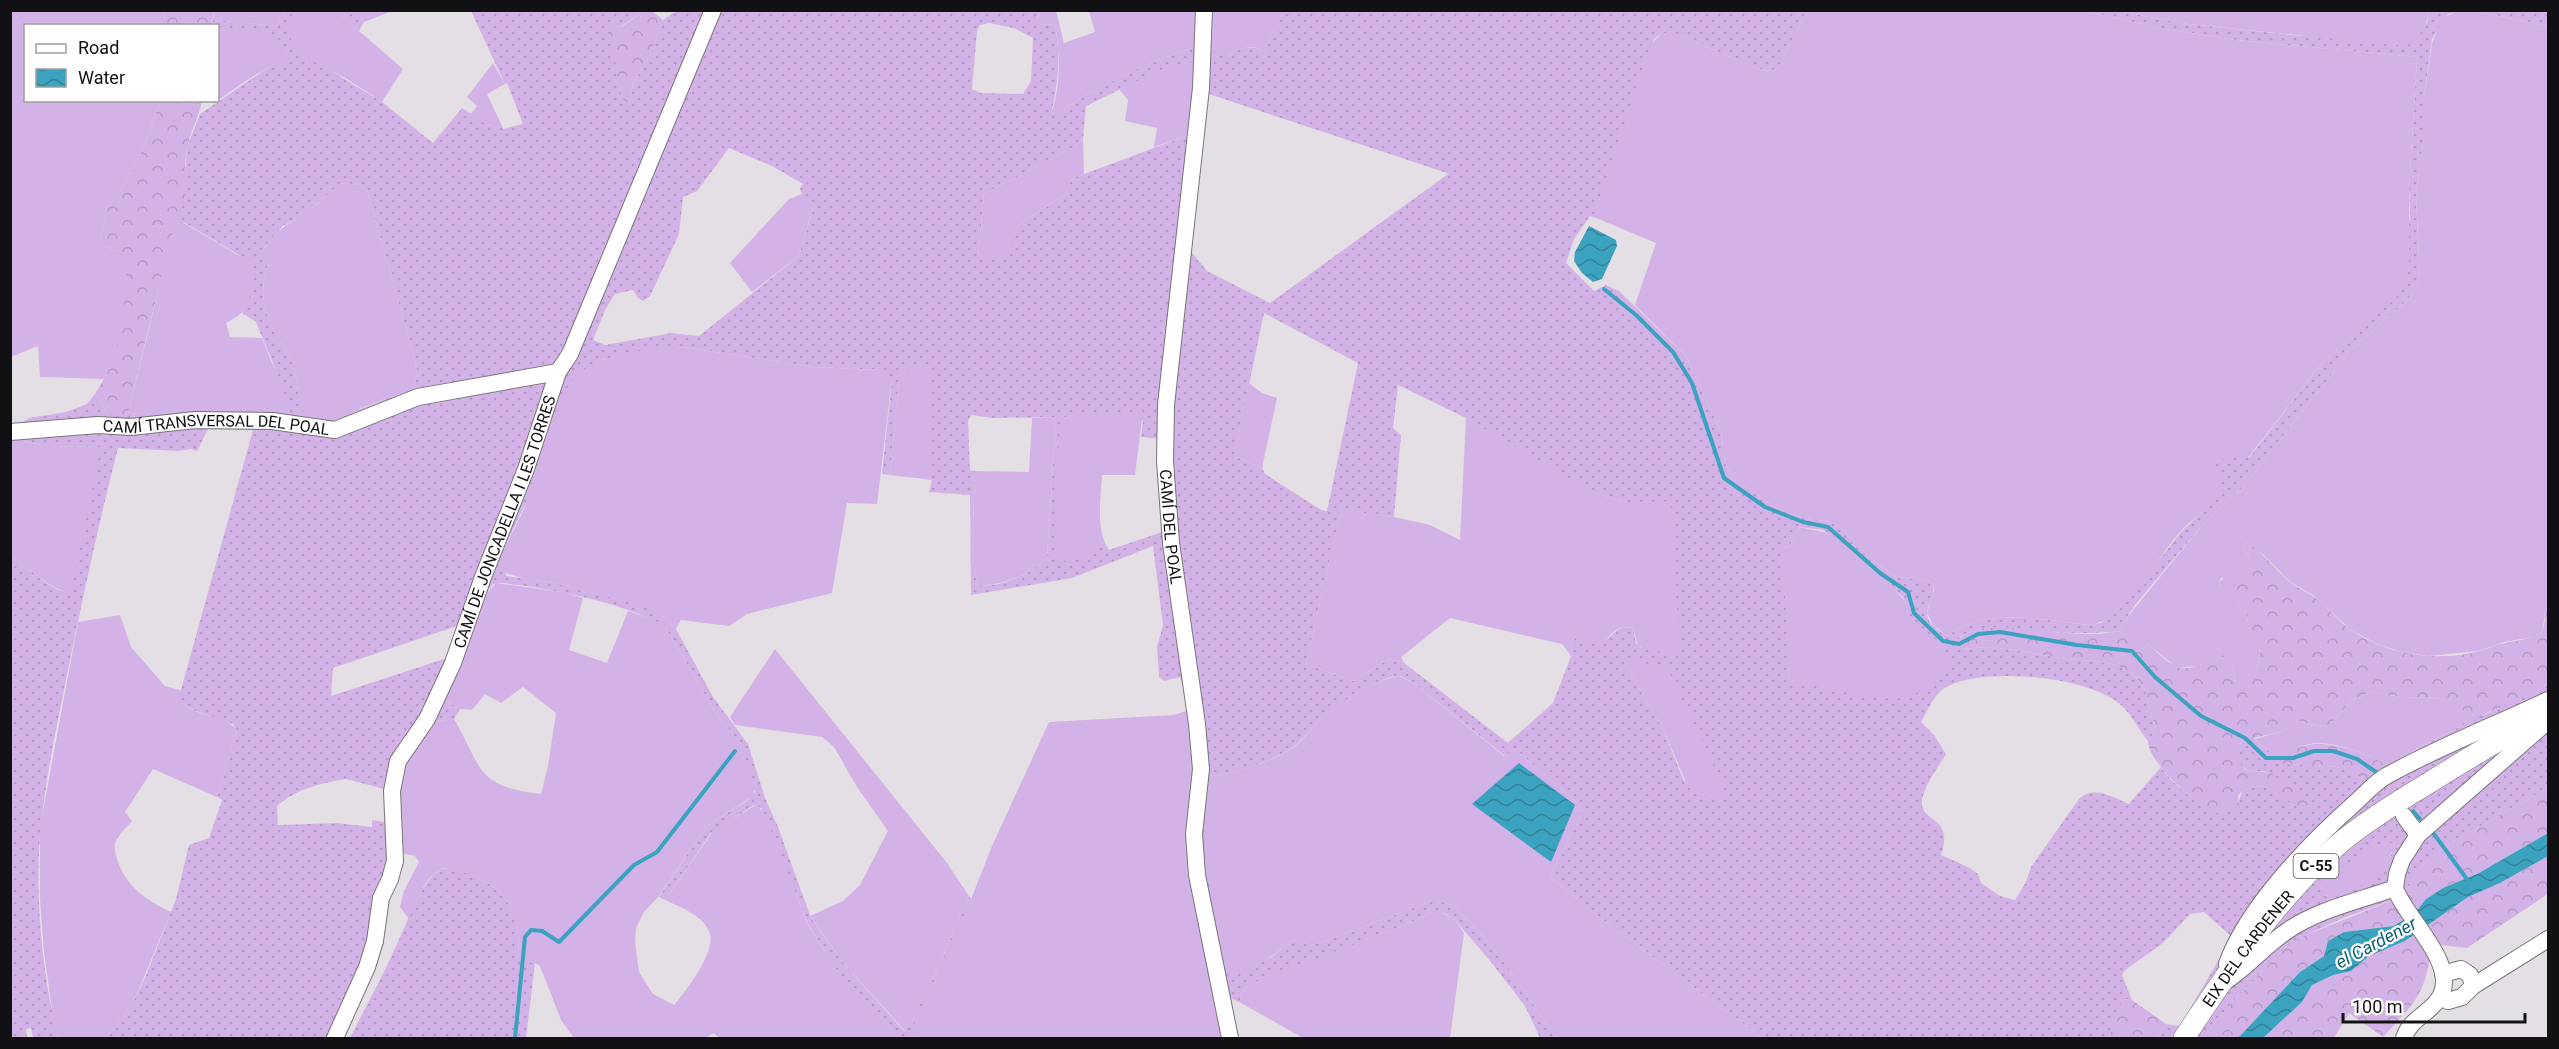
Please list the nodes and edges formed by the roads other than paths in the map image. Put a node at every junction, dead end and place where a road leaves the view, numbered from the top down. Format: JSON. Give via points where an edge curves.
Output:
{"nodes":[{"id":1,"x":712,"y":10,"type":"edge"},
{"id":2,"x":1204,"y":10,"type":"edge"},
{"id":3,"x":558,"y":372,"type":"junction"},
{"id":4,"x":10,"y":432,"type":"edge"},
{"id":5,"x":2548,"y":701,"type":"edge"},
{"id":6,"x":2548,"y":712,"type":"edge"},
{"id":7,"x":2548,"y":721,"type":"edge"},
{"id":8,"x":2494,"y":742,"type":"junction"},
{"id":9,"x":2379,"y":782,"type":"junction"},
{"id":10,"x":2390,"y":797,"type":"dead end"},
{"id":11,"x":2404,"y":816,"type":"dead end"},
{"id":12,"x":2418,"y":835,"type":"junction"},
{"id":13,"x":2396,"y":892,"type":"junction"},
{"id":14,"x":2548,"y":939,"type":"edge"},
{"id":15,"x":2443,"y":974,"type":"junction"},
{"id":16,"x":2220,"y":984,"type":"junction"},
{"id":17,"x":2474,"y":986,"type":"junction"},
{"id":18,"x":2440,"y":997,"type":"junction"},
{"id":19,"x":335,"y":1038,"type":"edge"},
{"id":20,"x":1230,"y":1038,"type":"edge"},
{"id":21,"x":2184,"y":1038,"type":"edge"},
{"id":22,"x":2404,"y":1038,"type":"edge"}],
"edges":[{"from":1,"to":3,"type":"street","name":"CAMÍ DE JONCADELLA I LES TORRES","via":[[645,178],[570,354]]},
{"from":2,"to":20,"type":"street","name":"CAMÍ DEL POAL","via":[[1201,88],[1166,405],[1166,461],[1171,543],[1201,769],[1194,834],[1197,875]]},
{"from":3,"to":4,"type":"street","name":"CAMÍ TRANSVERSAL DEL POAL","via":[[418,397],[335,429],[272,421],[195,420]]},
{"from":3,"to":19,"type":"street","name":"CAMÍ DE JONCADELLA I LES TORRES","via":[[453,663],[427,719],[398,761],[392,791],[395,861],[381,898],[373,950]]},
{"from":5,"to":8,"type":"main road","name":"EIX DEL CARDENER","number":"C-55"},
{"from":5,"to":9,"type":"street"},
{"from":6,"to":8,"type":"main road","name":"EIX DEL CARDENER","number":"C-55"},
{"from":7,"to":12,"type":"street"},
{"from":8,"to":16,"type":"main road","name":"EIX DEL CARDENER","number":"C-55","via":[[2341,843],[2298,883]]},
{"from":9,"to":10,"type":"street"},
{"from":9,"to":16,"type":"street","via":[[2328,826],[2281,878],[2235,945]]},
{"from":11,"to":12,"type":"street"},
{"from":12,"to":13,"type":"street","via":[[2402,860]]},
{"from":13,"to":15,"type":"street","via":[[2435,954]]},
{"from":13,"to":16,"type":"street","via":[[2324,911],[2286,931],[2244,969]]},
{"from":14,"to":17,"type":"street"},
{"from":15,"to":17,"type":"street","via":[[2461,969],[2470,975]]},
{"from":15,"to":18,"type":"street"},
{"from":16,"to":21,"type":"main road","name":"EIX DEL CARDENER","number":"C-55"},
{"from":17,"to":18,"type":"street","via":[[2462,997],[2448,1001]]},
{"from":18,"to":22,"type":"street","via":[[2410,1024]]}]}
